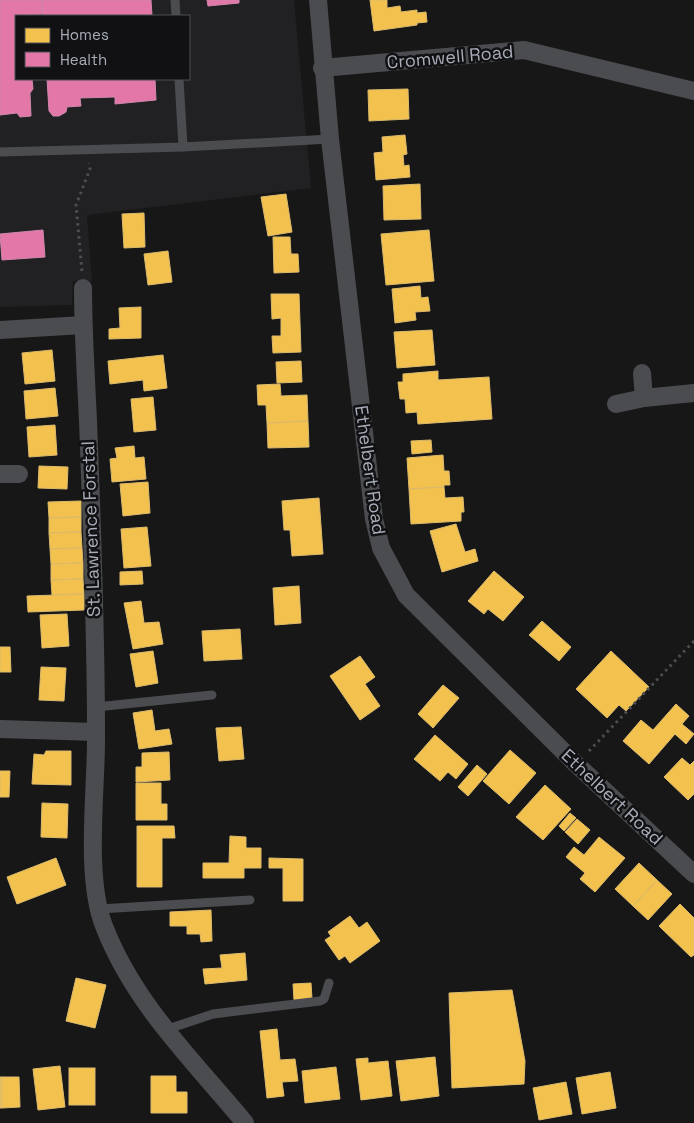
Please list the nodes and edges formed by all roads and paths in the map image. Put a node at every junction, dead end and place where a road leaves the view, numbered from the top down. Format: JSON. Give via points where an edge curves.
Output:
{"nodes":[{"id":1,"x":175,"y":0,"type":"edge"},
{"id":2,"x":318,"y":0,"type":"edge"},
{"id":3,"x":176,"y":15,"type":"edge"},
{"id":4,"x":322,"y":68,"type":"junction"},
{"id":5,"x":179,"y":80,"type":"edge"},
{"id":6,"x":694,"y":91,"type":"edge"},
{"id":7,"x":330,"y":139,"type":"junction"},
{"id":8,"x":183,"y":147,"type":"junction"},
{"id":9,"x":87,"y":150,"type":"junction"},
{"id":10,"x":0,"y":152,"type":"edge"},
{"id":11,"x":83,"y":288,"type":"joint"},
{"id":12,"x":83,"y":325,"type":"junction"},
{"id":13,"x":0,"y":330,"type":"edge"},
{"id":14,"x":642,"y":373,"type":"dead end"},
{"id":15,"x":694,"y":393,"type":"edge"},
{"id":16,"x":644,"y":398,"type":"junction"},
{"id":17,"x":616,"y":404,"type":"dead end"},
{"id":18,"x":0,"y":474,"type":"edge"},
{"id":19,"x":19,"y":474,"type":"dead end"},
{"id":20,"x":694,"y":641,"type":"edge"},
{"id":21,"x":212,"y":695,"type":"dead end"},
{"id":22,"x":96,"y":707,"type":"junction"},
{"id":23,"x":0,"y":729,"type":"edge"},
{"id":24,"x":96,"y":732,"type":"junction"},
{"id":25,"x":576,"y":764,"type":"junction"},
{"id":26,"x":694,"y":874,"type":"edge"},
{"id":27,"x":250,"y":900,"type":"dead end"},
{"id":28,"x":99,"y":909,"type":"junction"},
{"id":29,"x":329,"y":983,"type":"dead end"},
{"id":30,"x":165,"y":1030,"type":"junction"},
{"id":31,"x":246,"y":1123,"type":"edge"}],
"edges":[{"from":1,"to":3,"type":"lane"},
{"from":2,"to":4,"type":"street","name":"Ethelbert Road"},
{"from":4,"to":6,"type":"street","name":"Cromwell Road","via":[[524,50]]},
{"from":4,"to":7,"type":"street","name":"Ethelbert Road"},
{"from":5,"to":8,"type":"lane"},
{"from":7,"to":8,"type":"lane"},
{"from":7,"to":25,"type":"street","name":"Ethelbert Road","via":[[374,519],[381,548],[406,595]]},
{"from":8,"to":9,"type":"lane"},
{"from":9,"to":10,"type":"lane"},
{"from":9,"to":11,"type":"path","via":[[90,169],[76,204]]},
{"from":11,"to":12,"type":"street","name":"St. Lawrence Forstal"},
{"from":12,"to":13,"type":"street"},
{"from":12,"to":22,"type":"street","name":"St. Lawrence Forstal"},
{"from":14,"to":16,"type":"street"},
{"from":15,"to":16,"type":"street"},
{"from":16,"to":17,"type":"street"},
{"from":18,"to":19,"type":"street"},
{"from":20,"to":25,"type":"path"},
{"from":21,"to":22,"type":"lane"},
{"from":22,"to":24,"type":"street","name":"St. Lawrence Forstal"},
{"from":23,"to":24,"type":"street"},
{"from":24,"to":28,"type":"street","name":"St. Lawrence Forstal","via":[[94,867]]},
{"from":25,"to":26,"type":"street","name":"Ethelbert Road"},
{"from":27,"to":28,"type":"lane"},
{"from":28,"to":30,"type":"street","name":"St. Lawrence Forstal","via":[[128,978]]},
{"from":29,"to":30,"type":"lane","via":[[320,1002],[213,1014]]},
{"from":30,"to":31,"type":"street","name":"St. Lawrence Forstal"}]}
